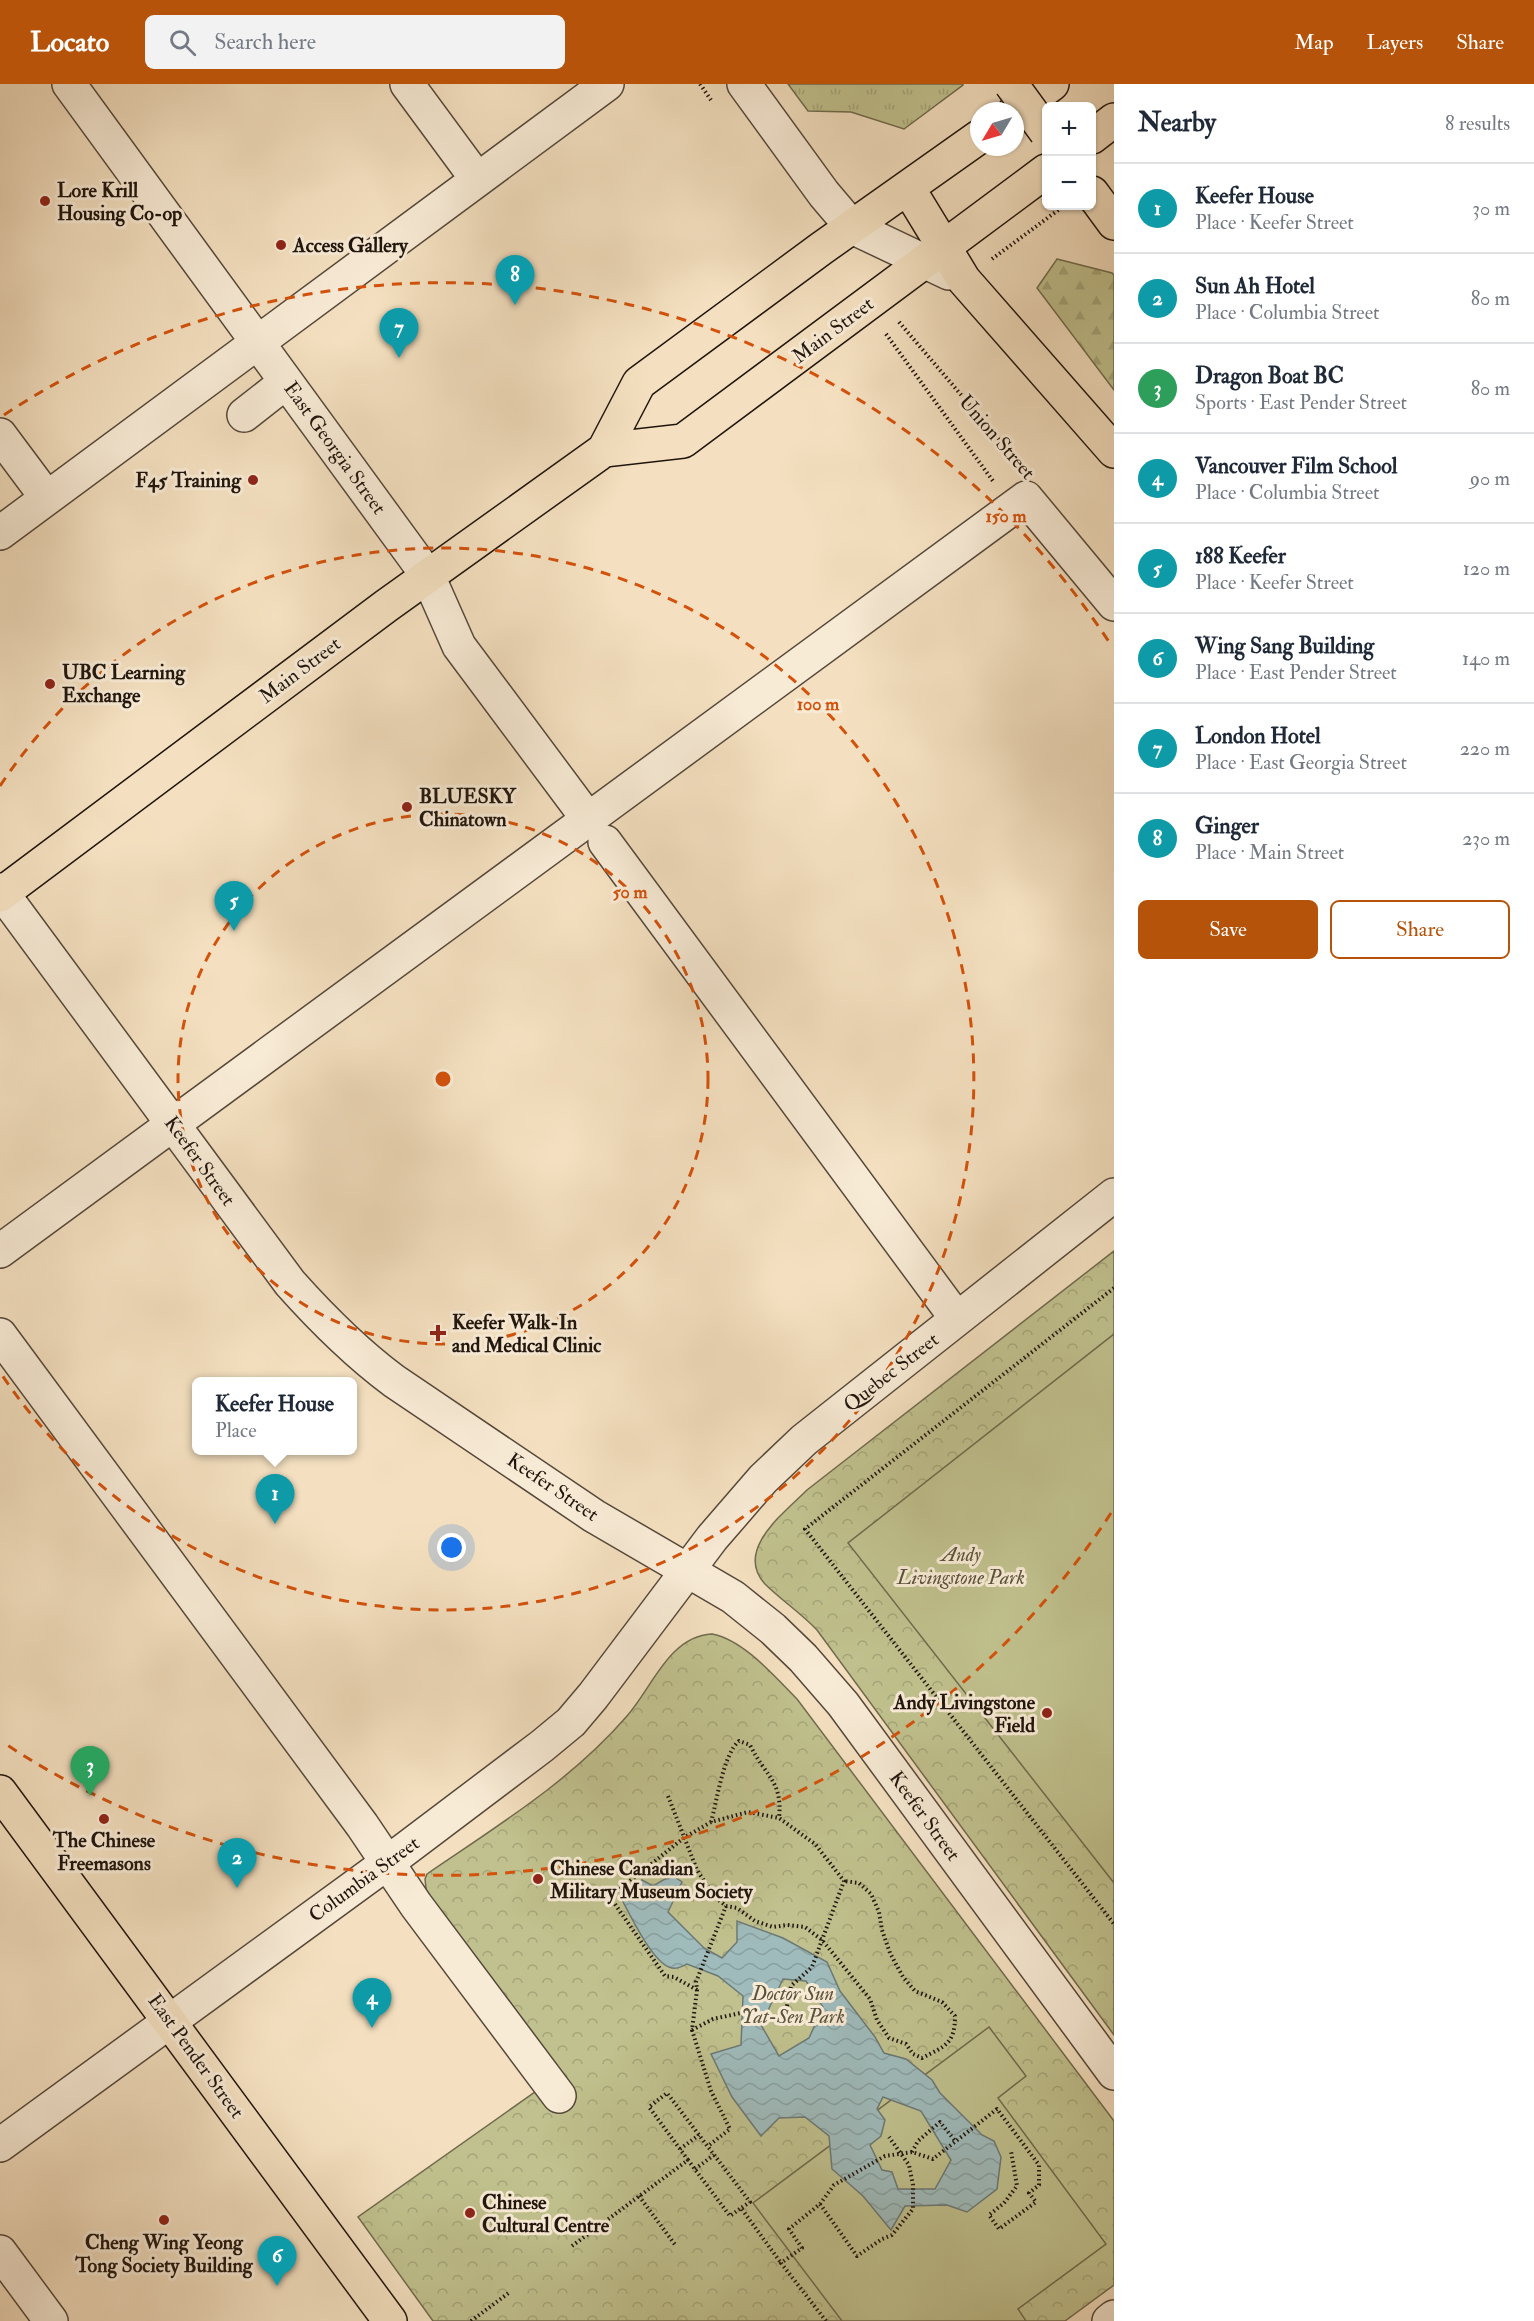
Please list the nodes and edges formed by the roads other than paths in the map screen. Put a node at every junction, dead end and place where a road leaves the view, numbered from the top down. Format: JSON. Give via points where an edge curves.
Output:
{"nodes":[{"id":1,"x":69,"y":84,"type":"edge"},
{"id":2,"x":407,"y":84,"type":"edge"},
{"id":3,"x":607,"y":84,"type":"edge"},
{"id":4,"x":744,"y":84,"type":"edge"},
{"id":5,"x":1011,"y":84,"type":"edge"},
{"id":6,"x":1052,"y":84,"type":"edge"},
{"id":7,"x":1024,"y":104,"type":"edge"},
{"id":8,"x":1114,"y":120,"type":"edge"},
{"id":9,"x":1042,"y":125,"type":"edge"},
{"id":10,"x":1096,"y":134,"type":"edge"},
{"id":11,"x":970,"y":143,"type":"edge"},
{"id":12,"x":1042,"y":175,"type":"edge"},
{"id":13,"x":477,"y":179,"type":"junction"},
{"id":14,"x":908,"y":188,"type":"junction"},
{"id":15,"x":1096,"y":198,"type":"edge"},
{"id":16,"x":1114,"y":223,"type":"edge"},
{"id":17,"x":852,"y":227,"type":"junction"},
{"id":18,"x":935,"y":255,"type":"junction"},
{"id":19,"x":258,"y":343,"type":"junction"},
{"id":20,"x":286,"y":382,"type":"junction"},
{"id":21,"x":244,"y":415,"type":"dead end"},
{"id":22,"x":0,"y":435,"type":"edge"},
{"id":23,"x":604,"y":450,"type":"junction"},
{"id":24,"x":1114,"y":451,"type":"edge"},
{"id":25,"x":47,"y":498,"type":"junction"},
{"id":26,"x":0,"y":533,"type":"edge"},
{"id":27,"x":428,"y":576,"type":"junction"},
{"id":28,"x":1114,"y":604,"type":"edge"},
{"id":29,"x":597,"y":831,"type":"junction"},
{"id":30,"x":1,"y":893,"type":"edge"},
{"id":31,"x":173,"y":1124,"type":"junction"},
{"id":32,"x":1114,"y":1195,"type":"edge"},
{"id":33,"x":0,"y":1251,"type":"edge"},
{"id":34,"x":957,"y":1319,"type":"junction"},
{"id":35,"x":0,"y":1335,"type":"edge"},
{"id":36,"x":688,"y":1570,"type":"junction"},
{"id":37,"x":0,"y":1791,"type":"edge"},
{"id":38,"x":387,"y":1863,"type":"junction"},
{"id":39,"x":171,"y":2021,"type":"junction"},
{"id":40,"x":1114,"y":2073,"type":"edge"},
{"id":41,"x":559,"y":2096,"type":"dead end"},
{"id":42,"x":0,"y":2145,"type":"edge"},
{"id":43,"x":0,"y":2252,"type":"edge"},
{"id":44,"x":1114,"y":2317,"type":"edge"},
{"id":45,"x":51,"y":2321,"type":"edge"},
{"id":46,"x":390,"y":2321,"type":"edge"},
{"id":47,"x":1109,"y":2321,"type":"edge"}],
"edges":[{"from":1,"to":19,"type":"street","name":"East Georgia Street"},
{"from":2,"to":13,"type":"street"},
{"from":3,"to":13,"type":"street"},
{"from":4,"to":17,"type":"street"},
{"from":5,"to":9,"type":"main road","bridge":true},
{"from":6,"to":7,"type":"main road"},
{"from":8,"to":10,"type":"main road"},
{"from":11,"to":14,"type":"main road","name":"Main Street"},
{"from":12,"to":18,"type":"main road","name":"Main Street"},
{"from":13,"to":19,"type":"street"},
{"from":14,"to":17,"type":"main road","name":"Main Street"},
{"from":14,"to":18,"type":"main road"},
{"from":15,"to":16,"type":"main road"},
{"from":17,"to":18,"type":"street"},
{"from":17,"to":23,"type":"main road","name":"Main Street","via":[[639,383]]},
{"from":18,"to":23,"type":"main road","name":"Main Street","via":[[683,441]]},
{"from":18,"to":24,"type":"main road","via":[[974,276]]},
{"from":19,"to":20,"type":"street","name":"East Georgia Street"},
{"from":19,"to":25,"type":"street"},
{"from":20,"to":21,"type":"street"},
{"from":20,"to":27,"type":"street","name":"East Georgia Street"},
{"from":22,"to":25,"type":"street"},
{"from":23,"to":27,"type":"main road","name":"Main Street"},
{"from":25,"to":26,"type":"street"},
{"from":27,"to":29,"type":"street","name":"East Georgia Street","via":[[459,646]]},
{"from":27,"to":30,"type":"main road","name":"Main Street"},
{"from":28,"to":29,"type":"street","name":"Union Street","via":[[1021,492]]},
{"from":29,"to":31,"type":"street"},
{"from":29,"to":34,"type":"street","name":"East Georgia Street"},
{"from":30,"to":31,"type":"street","name":"Keefer Street"},
{"from":31,"to":33,"type":"street"},
{"from":31,"to":36,"type":"street","name":"Keefer Street","via":[[290,1283],[363,1359],[594,1515]]},
{"from":32,"to":34,"type":"street","name":"Quebec Street"},
{"from":34,"to":36,"type":"street","name":"Quebec Street","via":[[804,1440],[763,1479]]},
{"from":35,"to":38,"type":"street"},
{"from":36,"to":38,"type":"street","name":"Columbia Street","via":[[571,1722]]},
{"from":36,"to":40,"type":"street","name":"Keefer Street","via":[[733,1597],[773,1629],[821,1677]]},
{"from":37,"to":39,"type":"main road","name":"East Pender Street"},
{"from":38,"to":39,"type":"street","name":"Columbia Street"},
{"from":38,"to":41,"type":"street"},
{"from":39,"to":42,"type":"street","name":"Columbia Street"},
{"from":39,"to":46,"type":"main road","name":"East Pender Street"},
{"from":43,"to":45,"type":"street"},
{"from":44,"to":47,"type":"street"}]}
